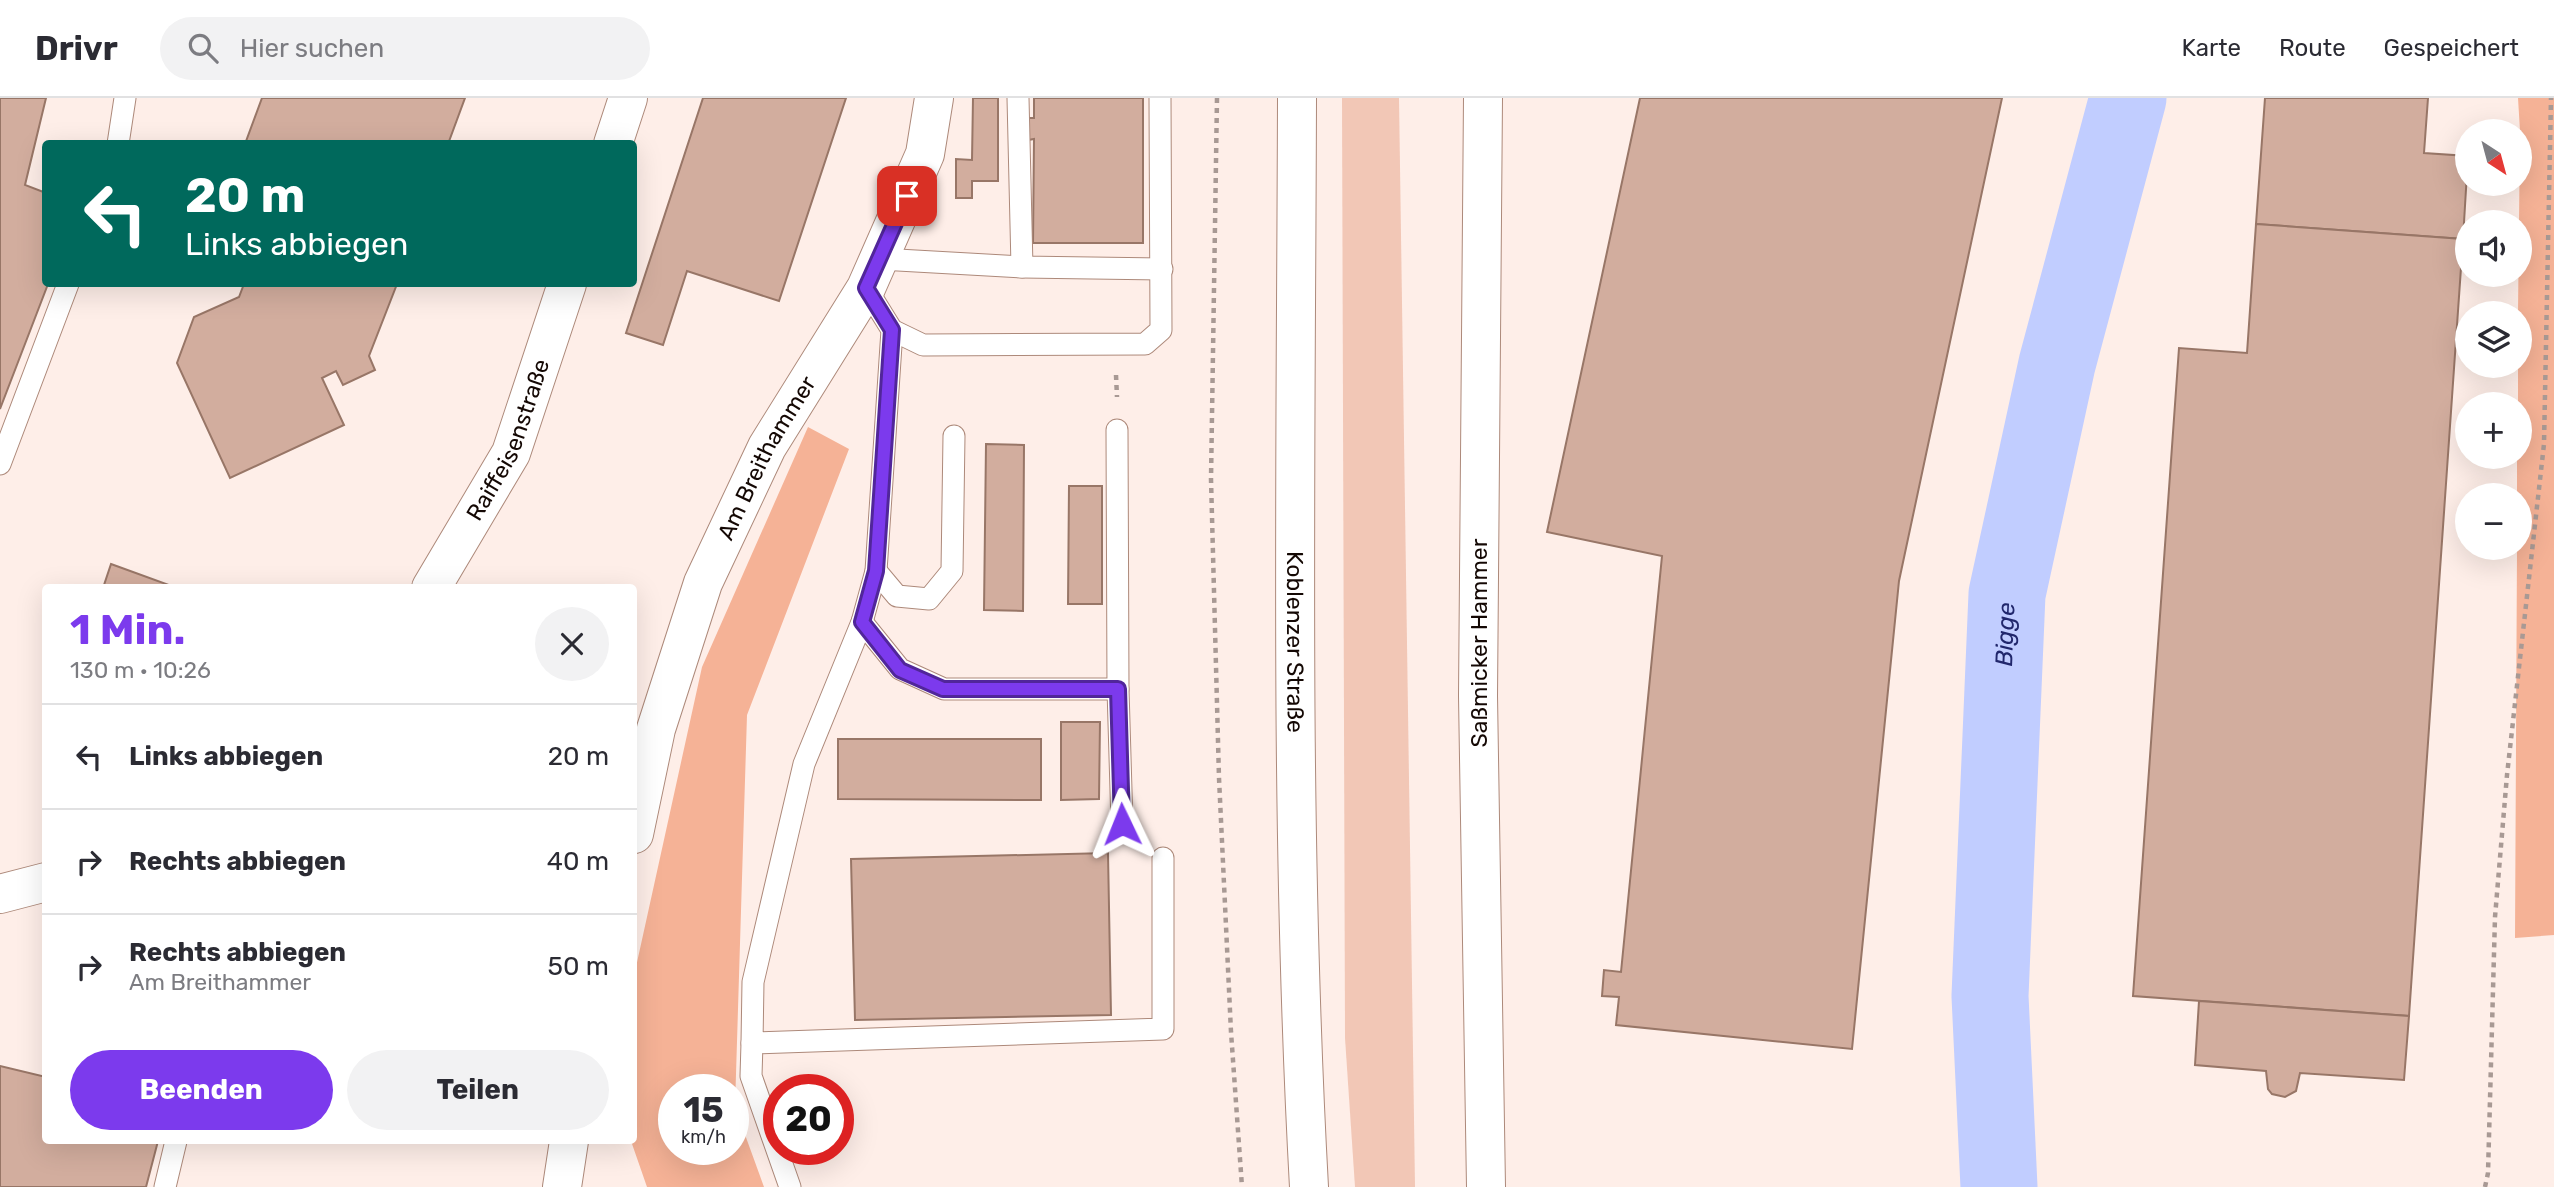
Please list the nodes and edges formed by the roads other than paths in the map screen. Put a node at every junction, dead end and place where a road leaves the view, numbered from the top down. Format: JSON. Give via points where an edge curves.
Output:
{"nodes":[{"id":1,"x":125,"y":98,"type":"edge"},
{"id":2,"x":628,"y":98,"type":"edge"},
{"id":3,"x":934,"y":98,"type":"edge"},
{"id":4,"x":1018,"y":98,"type":"edge"},
{"id":5,"x":1160,"y":98,"type":"edge"},
{"id":6,"x":1297,"y":98,"type":"edge"},
{"id":7,"x":1483,"y":98,"type":"edge"},
{"id":8,"x":119,"y":140,"type":"edge"},
{"id":9,"x":614,"y":140,"type":"edge"},
{"id":10,"x":1021,"y":267,"type":"junction"},
{"id":11,"x":1162,"y":269,"type":"junction"},
{"id":12,"x":873,"y":273,"type":"junction"},
{"id":13,"x":67,"y":287,"type":"edge"},
{"id":14,"x":566,"y":287,"type":"edge"},
{"id":15,"x":892,"y":330,"type":"junction"},
{"id":16,"x":1117,"y":430,"type":"dead end"},
{"id":17,"x":954,"y":436,"type":"dead end"},
{"id":18,"x":0,"y":464,"type":"edge"},
{"id":19,"x":876,"y":571,"type":"junction"},
{"id":20,"x":433,"y":584,"type":"edge"},
{"id":21,"x":862,"y":622,"type":"junction"},
{"id":22,"x":1118,"y":689,"type":"junction"},
{"id":23,"x":637,"y":820,"type":"edge"},
{"id":24,"x":1122,"y":824,"type":"dead end"},
{"id":25,"x":1163,"y":858,"type":"dead end"},
{"id":26,"x":42,"y":883,"type":"edge"},
{"id":27,"x":0,"y":894,"type":"edge"},
{"id":28,"x":751,"y":1043,"type":"junction"},
{"id":29,"x":175,"y":1144,"type":"edge"},
{"id":30,"x":569,"y":1144,"type":"edge"},
{"id":31,"x":165,"y":1187,"type":"edge"},
{"id":32,"x":562,"y":1187,"type":"edge"},
{"id":33,"x":790,"y":1187,"type":"edge"},
{"id":34,"x":1309,"y":1187,"type":"edge"},
{"id":35,"x":1486,"y":1187,"type":"edge"}],
"edges":[{"from":1,"to":8,"type":"lane"},
{"from":2,"to":9,"type":"street"},
{"from":3,"to":12,"type":"street","name":"Am Breithammer","via":[[925,154]]},
{"from":4,"to":10,"type":"lane"},
{"from":5,"to":11,"type":"lane"},
{"from":6,"to":34,"type":"street","name":"Koblenzer Straße","via":[[1299,1006]]},
{"from":7,"to":35,"type":"street","name":"Saßmicker Hammer","via":[[1478,696]]},
{"from":10,"to":11,"type":"lane"},
{"from":10,"to":12,"type":"lane"},
{"from":11,"to":15,"type":"lane","via":[[1161,330],[1145,344],[923,345]]},
{"from":12,"to":15,"type":"lane"},
{"from":12,"to":23,"type":"street","name":"Am Breithammer","via":[[767,447],[703,583],[656,729]]},
{"from":13,"to":18,"type":"lane"},
{"from":14,"to":20,"type":"street","name":"Raiffeisenstraße","via":[[511,453]]},
{"from":15,"to":19,"type":"lane"},
{"from":16,"to":22,"type":"lane"},
{"from":17,"to":19,"type":"lane","via":[[951,571],[929,599],[897,596]]},
{"from":19,"to":21,"type":"lane"},
{"from":21,"to":22,"type":"lane","via":[[900,670],[943,689]]},
{"from":21,"to":28,"type":"lane","via":[[804,764],[753,982]]},
{"from":22,"to":24,"type":"lane"},
{"from":25,"to":28,"type":"lane","via":[[1163,1029]]},
{"from":26,"to":27,"type":"street"},
{"from":28,"to":33,"type":"lane","via":[[751,1076]]},
{"from":29,"to":31,"type":"lane"},
{"from":30,"to":32,"type":"street"}]}
